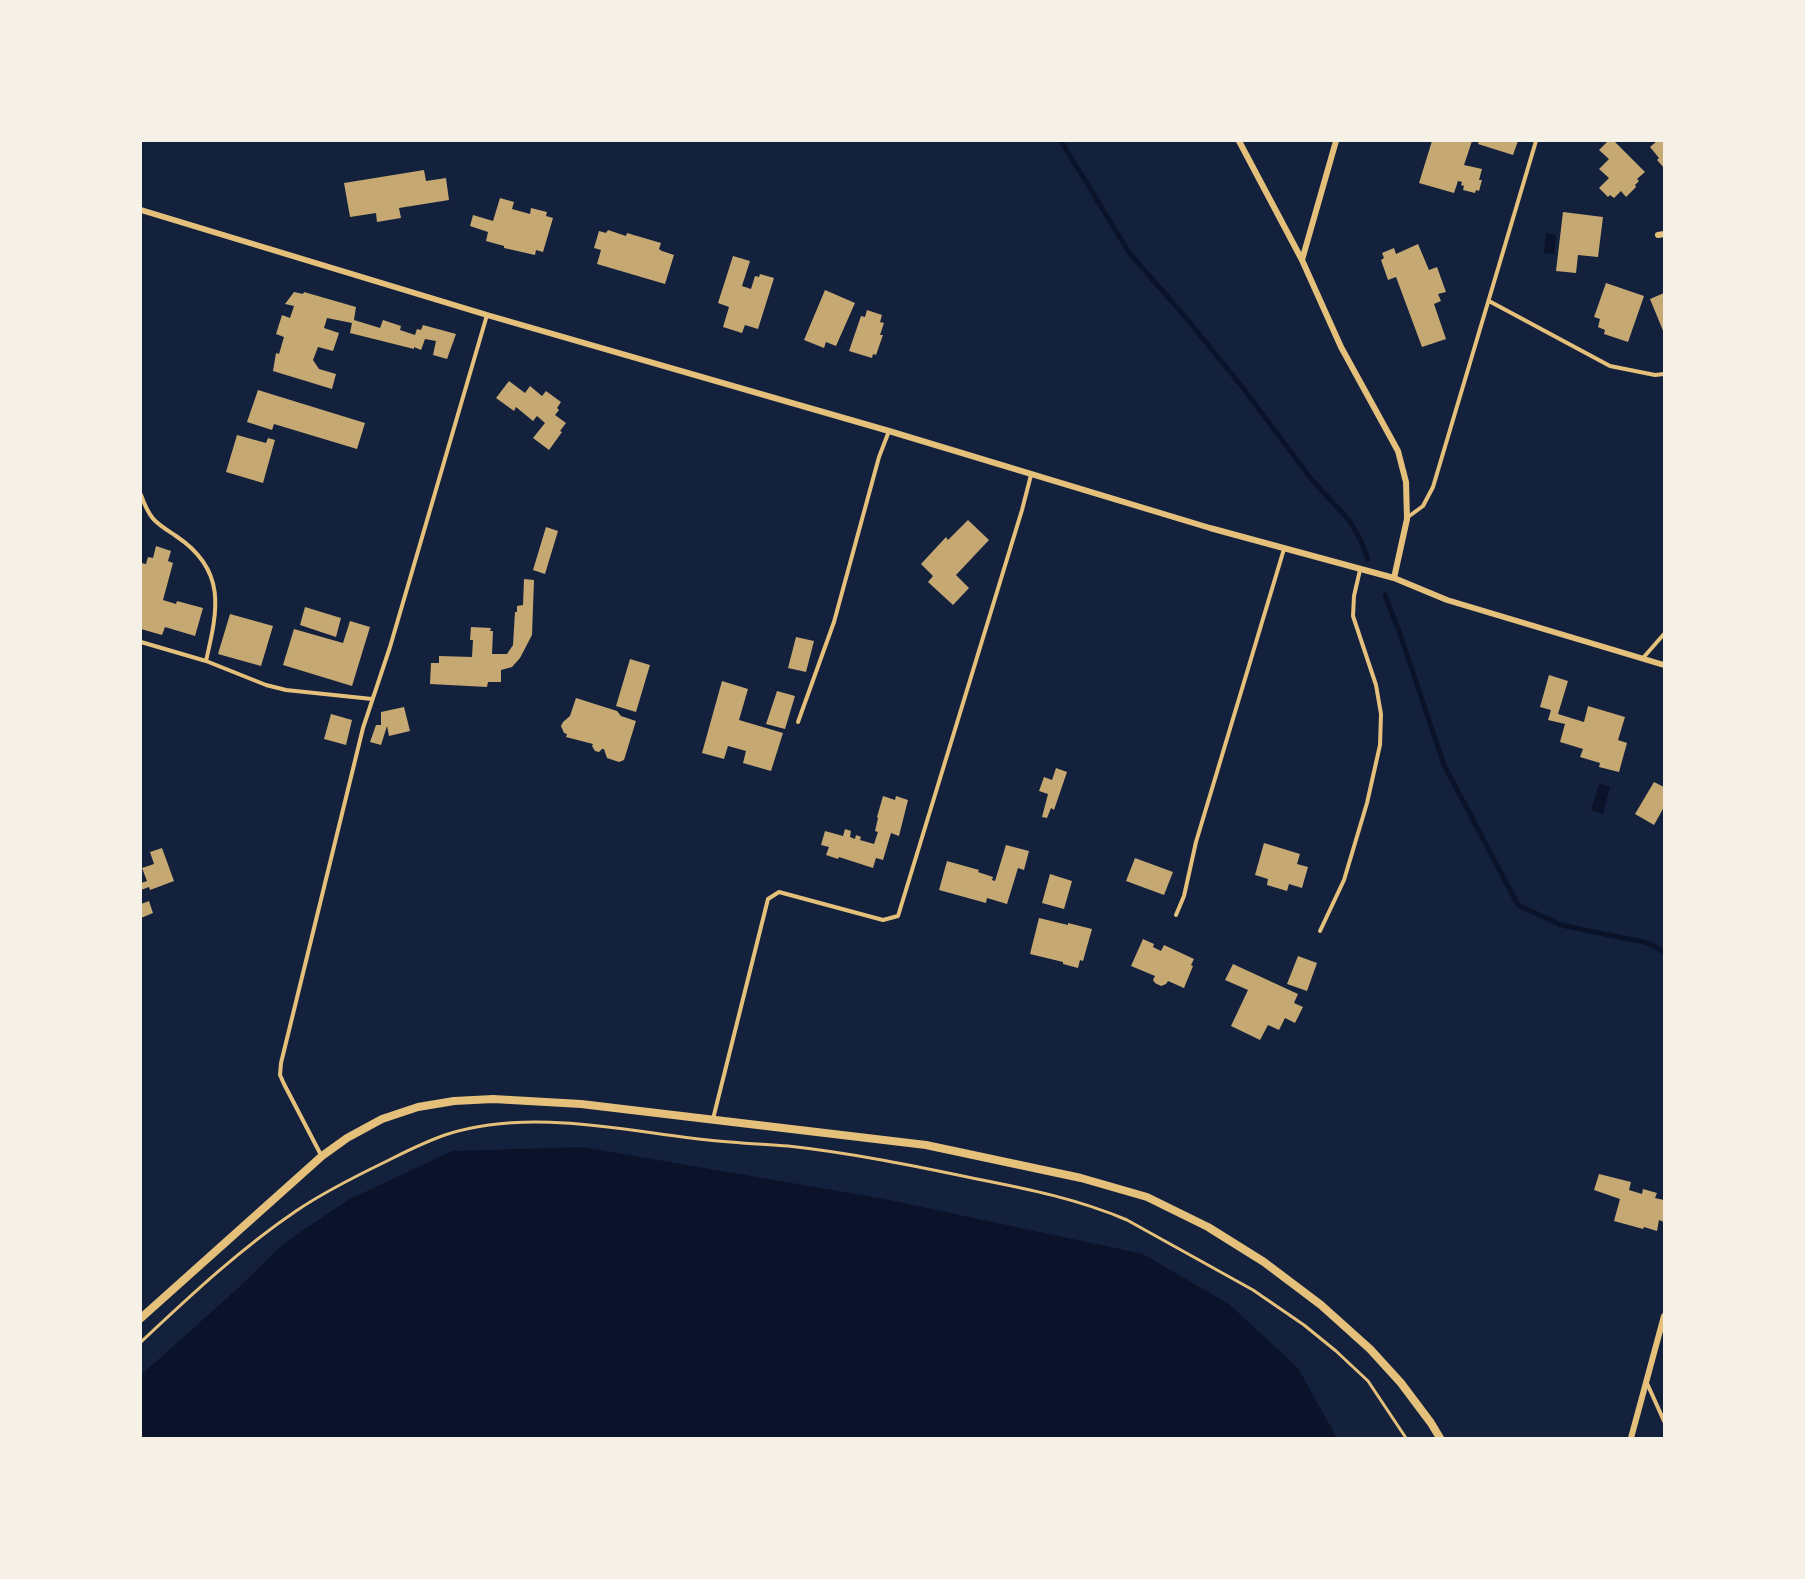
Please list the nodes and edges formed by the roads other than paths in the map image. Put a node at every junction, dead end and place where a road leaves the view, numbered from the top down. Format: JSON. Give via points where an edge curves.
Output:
{"nodes":[{"id":1,"x":1239,"y":141,"type":"edge"},
{"id":2,"x":1336,"y":141,"type":"edge"},
{"id":3,"x":1536,"y":141,"type":"edge"},
{"id":4,"x":141,"y":210,"type":"edge"},
{"id":5,"x":1302,"y":261,"type":"junction"},
{"id":6,"x":1489,"y":301,"type":"junction"},
{"id":7,"x":487,"y":315,"type":"junction"},
{"id":8,"x":1664,"y":374,"type":"edge"},
{"id":9,"x":889,"y":431,"type":"junction"},
{"id":10,"x":1031,"y":475,"type":"junction"},
{"id":11,"x":141,"y":495,"type":"edge"},
{"id":12,"x":1407,"y":519,"type":"junction"},
{"id":13,"x":1284,"y":549,"type":"junction"},
{"id":14,"x":1360,"y":570,"type":"junction"},
{"id":15,"x":1394,"y":578,"type":"junction"},
{"id":16,"x":1664,"y":634,"type":"edge"},
{"id":17,"x":141,"y":642,"type":"edge"},
{"id":18,"x":1643,"y":659,"type":"junction"},
{"id":19,"x":206,"y":661,"type":"junction"},
{"id":20,"x":1664,"y":665,"type":"edge"},
{"id":21,"x":372,"y":699,"type":"junction"},
{"id":22,"x":798,"y":722,"type":"dead end"},
{"id":23,"x":1176,"y":915,"type":"dead end"},
{"id":24,"x":1320,"y":931,"type":"dead end"},
{"id":25,"x":713,"y":1119,"type":"junction"},
{"id":26,"x":322,"y":1156,"type":"junction"},
{"id":27,"x":1664,"y":1316,"type":"edge"},
{"id":28,"x":141,"y":1318,"type":"edge"},
{"id":29,"x":1646,"y":1381,"type":"junction"},
{"id":30,"x":1664,"y":1421,"type":"edge"},
{"id":31,"x":1440,"y":1438,"type":"edge"},
{"id":32,"x":1631,"y":1438,"type":"edge"}],
"edges":[{"from":1,"to":5,"type":"street"},
{"from":2,"to":5,"type":"street"},
{"from":3,"to":6,"type":"lane"},
{"from":4,"to":7,"type":"street"},
{"from":5,"to":12,"type":"street","via":[[1341,346],[1398,451],[1406,482]]},
{"from":6,"to":8,"type":"lane","via":[[1610,366]]},
{"from":6,"to":12,"type":"lane","via":[[1433,487],[1422,506]]},
{"from":7,"to":9,"type":"street"},
{"from":7,"to":21,"type":"lane"},
{"from":9,"to":10,"type":"street"},
{"from":9,"to":22,"type":"lane","via":[[834,622]]},
{"from":10,"to":13,"type":"street"},
{"from":10,"to":25,"type":"lane","via":[[898,916],[883,920],[779,892],[768,899]]},
{"from":11,"to":19,"type":"lane","via":[[152,519],[197,553],[208,567],[215,585],[215,621]]},
{"from":12,"to":15,"type":"street"},
{"from":13,"to":14,"type":"street"},
{"from":13,"to":23,"type":"lane"},
{"from":14,"to":15,"type":"street"},
{"from":14,"to":24,"type":"lane","via":[[1353,616],[1377,685],[1380,746],[1344,880]]},
{"from":15,"to":18,"type":"street","via":[[1447,600]]},
{"from":16,"to":18,"type":"lane"},
{"from":17,"to":19,"type":"lane"},
{"from":18,"to":20,"type":"street"},
{"from":19,"to":21,"type":"lane","via":[[286,690]]},
{"from":21,"to":26,"type":"lane","via":[[281,1063],[284,1084]]},
{"from":25,"to":26,"type":"street","via":[[581,1104],[454,1101],[382,1119]]},
{"from":25,"to":31,"type":"street","via":[[926,1144],[1081,1178],[1147,1197],[1218,1233],[1321,1305],[1401,1383]]},
{"from":26,"to":28,"type":"street"},
{"from":27,"to":29,"type":"street"},
{"from":29,"to":30,"type":"lane"},
{"from":29,"to":32,"type":"street"}]}
